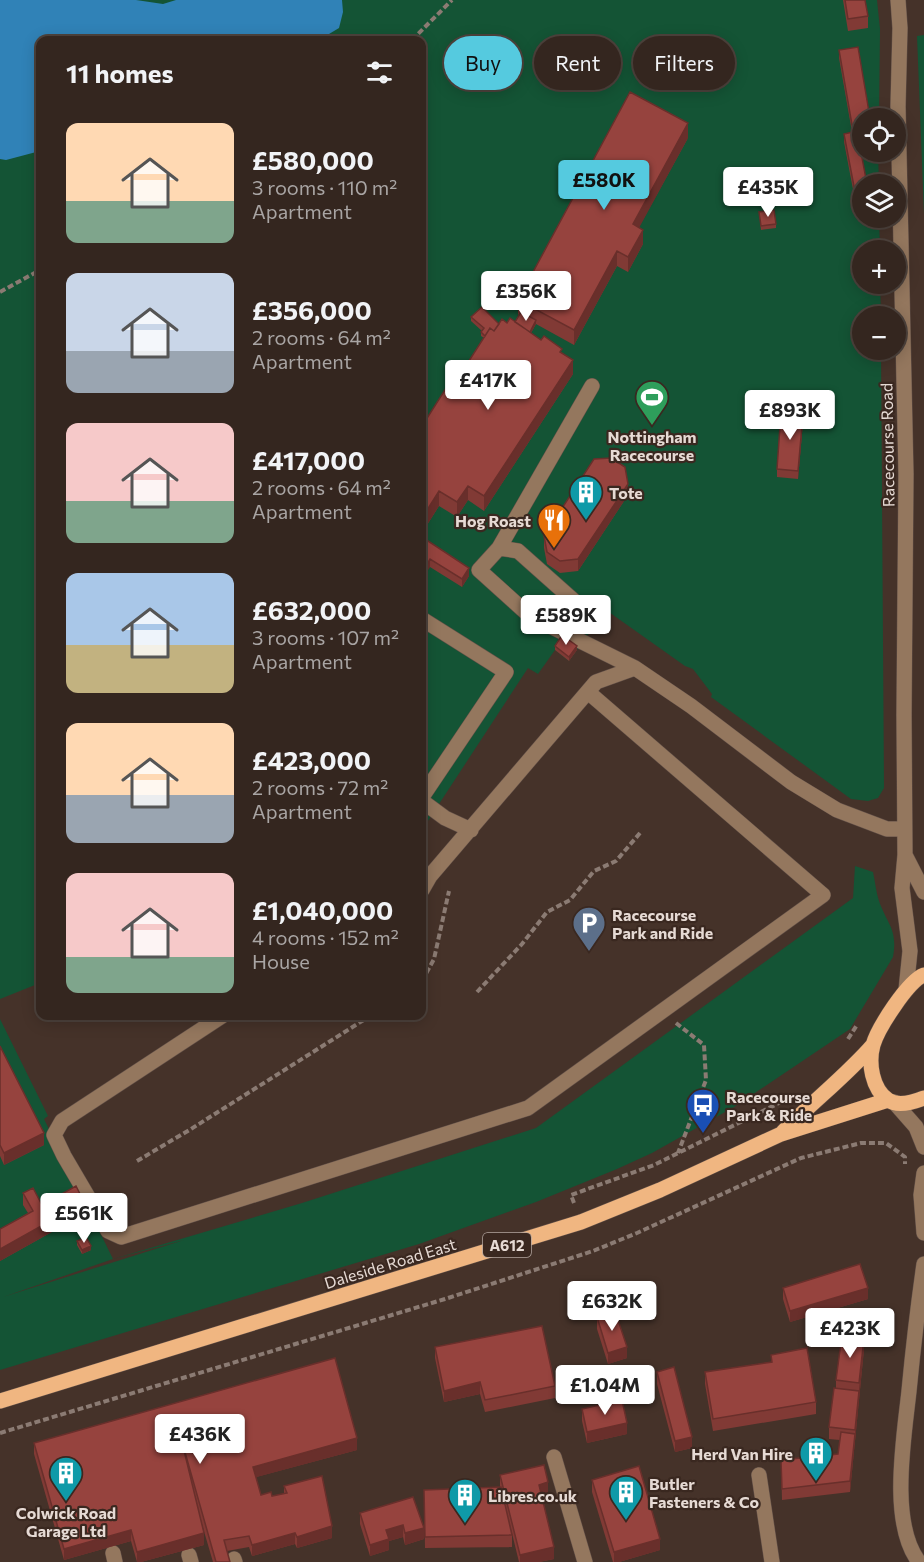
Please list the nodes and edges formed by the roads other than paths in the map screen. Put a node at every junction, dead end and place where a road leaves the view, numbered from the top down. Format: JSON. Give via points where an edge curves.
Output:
{"nodes":[{"id":1,"x":898,"y":0,"type":"edge"},
{"id":2,"x":592,"y":386,"type":"dead end"},
{"id":3,"x":499,"y":548,"type":"junction"},
{"id":4,"x":426,"y":621,"type":"edge"},
{"id":5,"x":574,"y":638,"type":"junction"},
{"id":6,"x":635,"y":668,"type":"junction"},
{"id":7,"x":588,"y":692,"type":"junction"},
{"id":8,"x":426,"y":793,"type":"edge"},
{"id":9,"x":426,"y":802,"type":"edge"},
{"id":10,"x":904,"y":829,"type":"junction"},
{"id":11,"x":471,"y":830,"type":"junction"},
{"id":12,"x":905,"y":855,"type":"junction"},
{"id":13,"x":426,"y":881,"type":"edge"},
{"id":14,"x":924,"y":892,"type":"edge"},
{"id":15,"x":922,"y":973,"type":"edge"},
{"id":16,"x":906,"y":990,"type":"junction"},
{"id":17,"x":216,"y":1020,"type":"edge"},
{"id":18,"x":873,"y":1046,"type":"junction"},
{"id":19,"x":924,"y":1098,"type":"edge"},
{"id":20,"x":891,"y":1101,"type":"junction"},
{"id":21,"x":781,"y":1134,"type":"junction"},
{"id":22,"x":924,"y":1147,"type":"edge"},
{"id":23,"x":924,"y":1173,"type":"edge"},
{"id":24,"x":924,"y":1233,"type":"edge"},
{"id":25,"x":924,"y":1264,"type":"edge"},
{"id":26,"x":921,"y":1311,"type":"edge"},
{"id":27,"x":0,"y":1401,"type":"edge"},
{"id":28,"x":554,"y":1457,"type":"dead end"},
{"id":29,"x":759,"y":1475,"type":"dead end"},
{"id":30,"x":910,"y":1559,"type":"edge"},
{"id":31,"x":585,"y":1562,"type":"edge"},
{"id":32,"x":772,"y":1562,"type":"edge"}],
"edges":[{"from":1,"to":10,"type":"street","name":"Racecourse Road","via":[[906,474]]},
{"from":2,"to":3,"type":"street"},
{"from":3,"to":5,"type":"street","via":[[518,551],[582,608]]},
{"from":3,"to":5,"type":"street","via":[[479,570],[530,616]]},
{"from":4,"to":8,"type":"street","via":[[506,672]]},
{"from":5,"to":6,"type":"street"},
{"from":6,"to":7,"type":"street","via":[[596,682]]},
{"from":6,"to":10,"type":"street","via":[[791,782],[837,810],[887,830]]},
{"from":7,"to":11,"type":"street"},
{"from":7,"to":17,"type":"street","via":[[823,895],[528,1108],[121,1237],[108,1231],[54,1135],[62,1121]]},
{"from":9,"to":11,"type":"street","via":[[445,818]]},
{"from":10,"to":12,"type":"street","name":"Racecourse Road"},
{"from":11,"to":13,"type":"street"},
{"from":12,"to":14,"type":"street","name":"Racecourse Road"},
{"from":12,"to":16,"type":"street","name":"Racecourse Road","via":[[903,888],[910,951]]},
{"from":15,"to":16,"type":"main road","name":"Daleside Road East"},
{"from":16,"to":18,"type":"main road","name":"Daleside Road East"},
{"from":18,"to":20,"type":"main road","via":[[873,1078]]},
{"from":18,"to":21,"type":"main road","name":"Daleside Road East","number":"A612"},
{"from":19,"to":20,"type":"main road","name":"Daleside Road East","via":[[907,1103]]},
{"from":20,"to":21,"type":"main road","name":"Daleside Road East","number":"A612"},
{"from":20,"to":22,"type":"street","via":[[916,1126]]},
{"from":21,"to":27,"type":"main road","name":"Daleside Road East","number":"A612","via":[[581,1222]]},
{"from":23,"to":24,"type":"street"},
{"from":25,"to":26,"type":"street"},
{"from":26,"to":30,"type":"street","via":[[901,1473]]},
{"from":28,"to":31,"type":"street"},
{"from":29,"to":32,"type":"street"}]}
